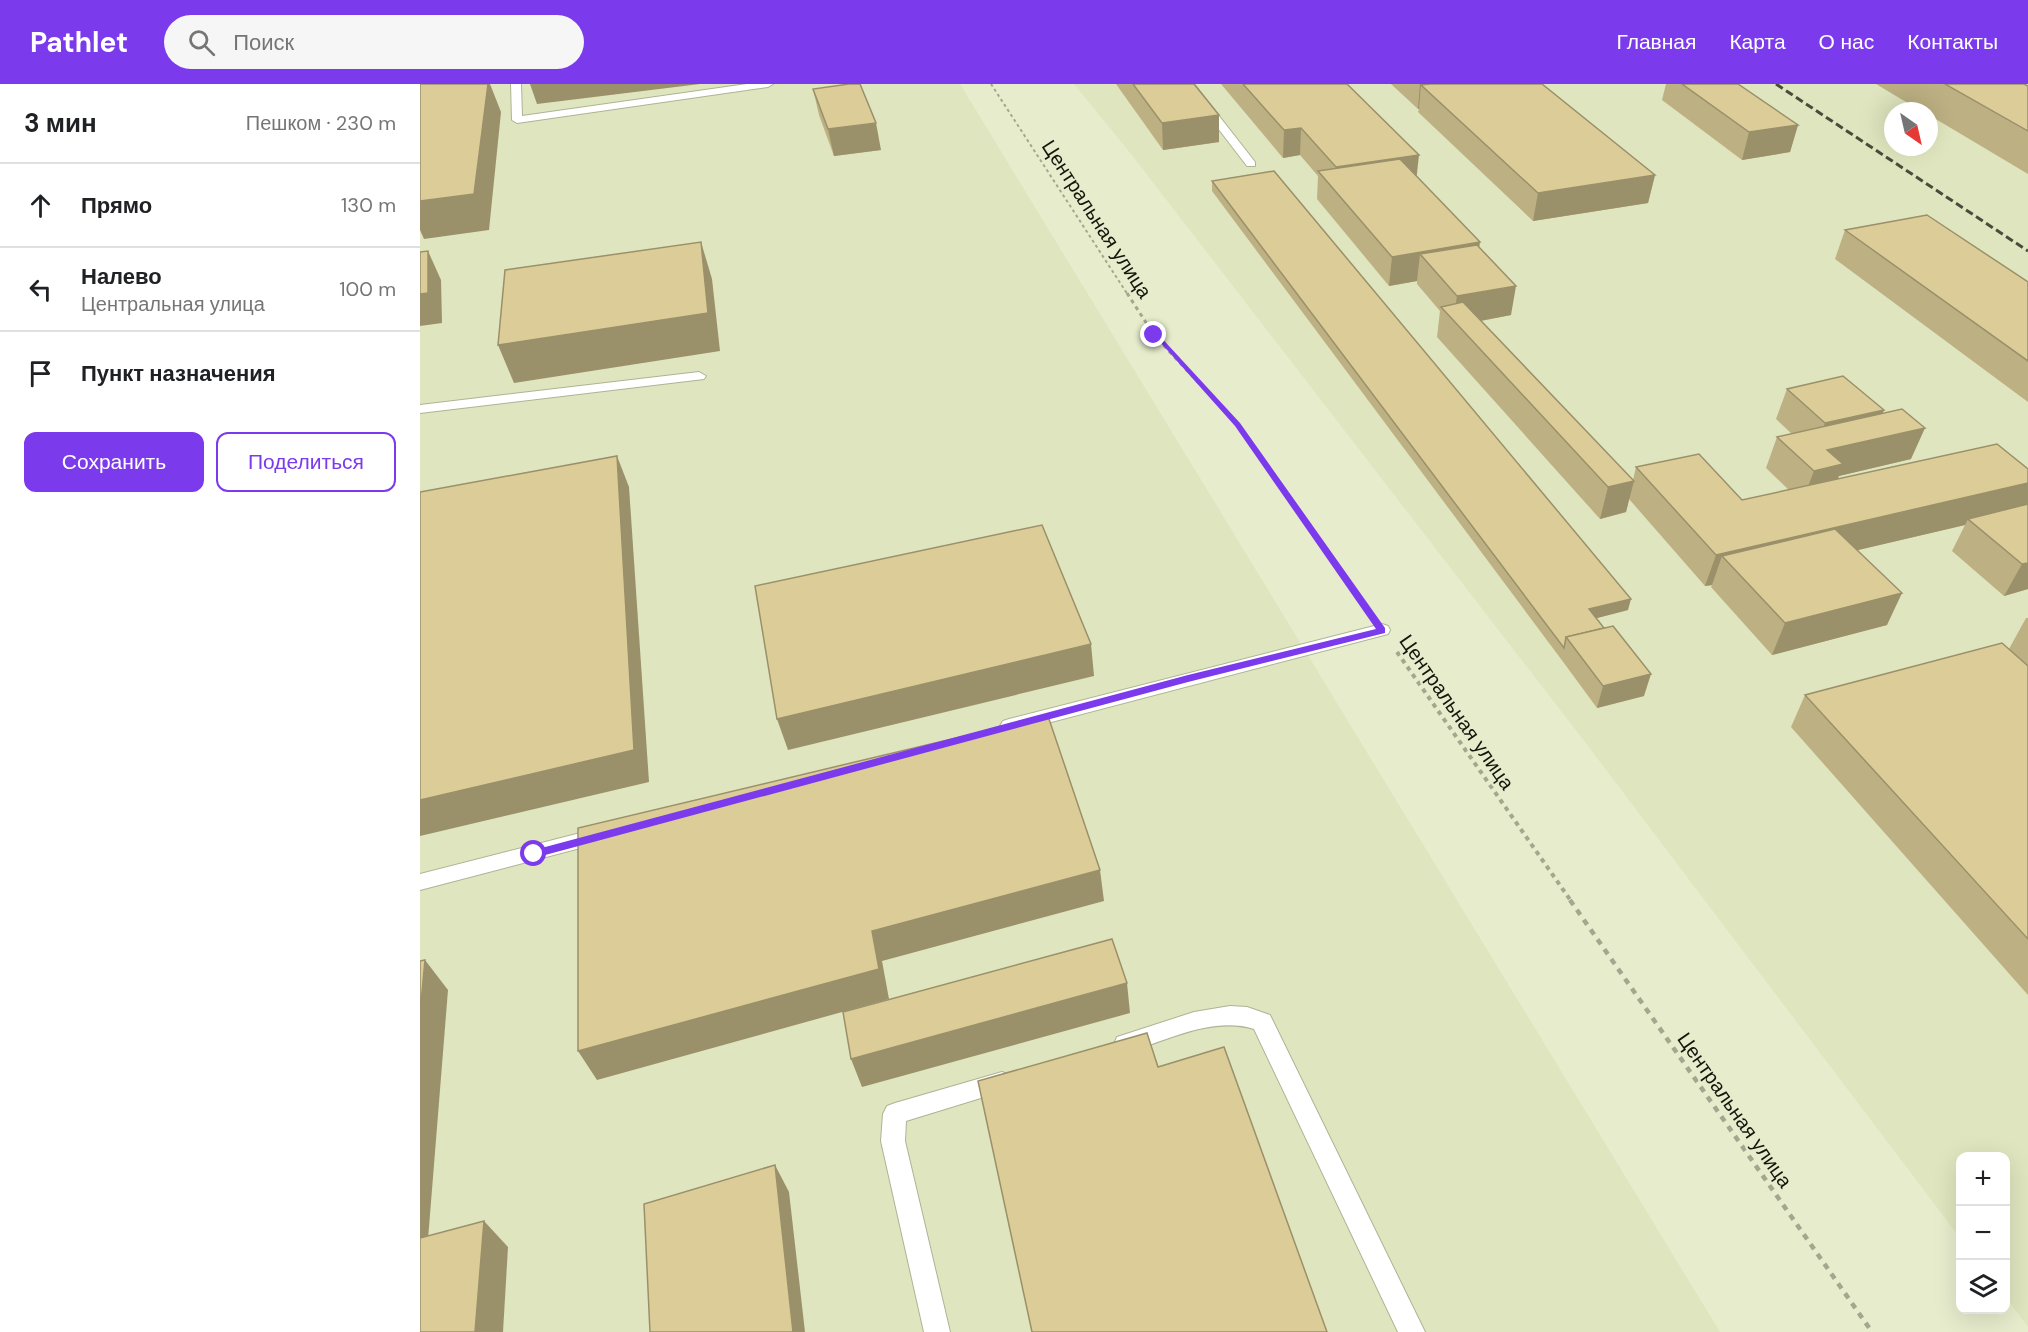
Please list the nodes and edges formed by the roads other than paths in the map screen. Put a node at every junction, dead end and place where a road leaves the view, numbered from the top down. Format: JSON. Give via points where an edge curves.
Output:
{"nodes":[{"id":1,"x":516,"y":84,"type":"edge"},
{"id":2,"x":768,"y":84,"type":"edge"},
{"id":3,"x":1189,"y":84,"type":"edge"},
{"id":4,"x":1251,"y":164,"type":"dead end"},
{"id":5,"x":699,"y":376,"type":"dead end"},
{"id":6,"x":420,"y":409,"type":"edge"},
{"id":7,"x":1382,"y":630,"type":"road end"},
{"id":8,"x":993,"y":731,"type":"edge"},
{"id":9,"x":614,"y":832,"type":"edge"},
{"id":10,"x":420,"y":882,"type":"edge"},
{"id":11,"x":1109,"y":1049,"type":"edge"},
{"id":12,"x":1019,"y":1076,"type":"edge"},
{"id":13,"x":937,"y":1332,"type":"edge"},
{"id":14,"x":1412,"y":1332,"type":"edge"}],
"edges":[{"from":1,"to":2,"type":"lane","via":[[516,120]]},
{"from":3,"to":4,"type":"lane"},
{"from":5,"to":6,"type":"lane"},
{"from":7,"to":8,"type":"lane"},
{"from":9,"to":10,"type":"lane"},
{"from":11,"to":14,"type":"lane","via":[[1221,1015],[1247,1014],[1262,1022]]},
{"from":12,"to":13,"type":"lane","via":[[895,1114],[893,1141]]}]}
